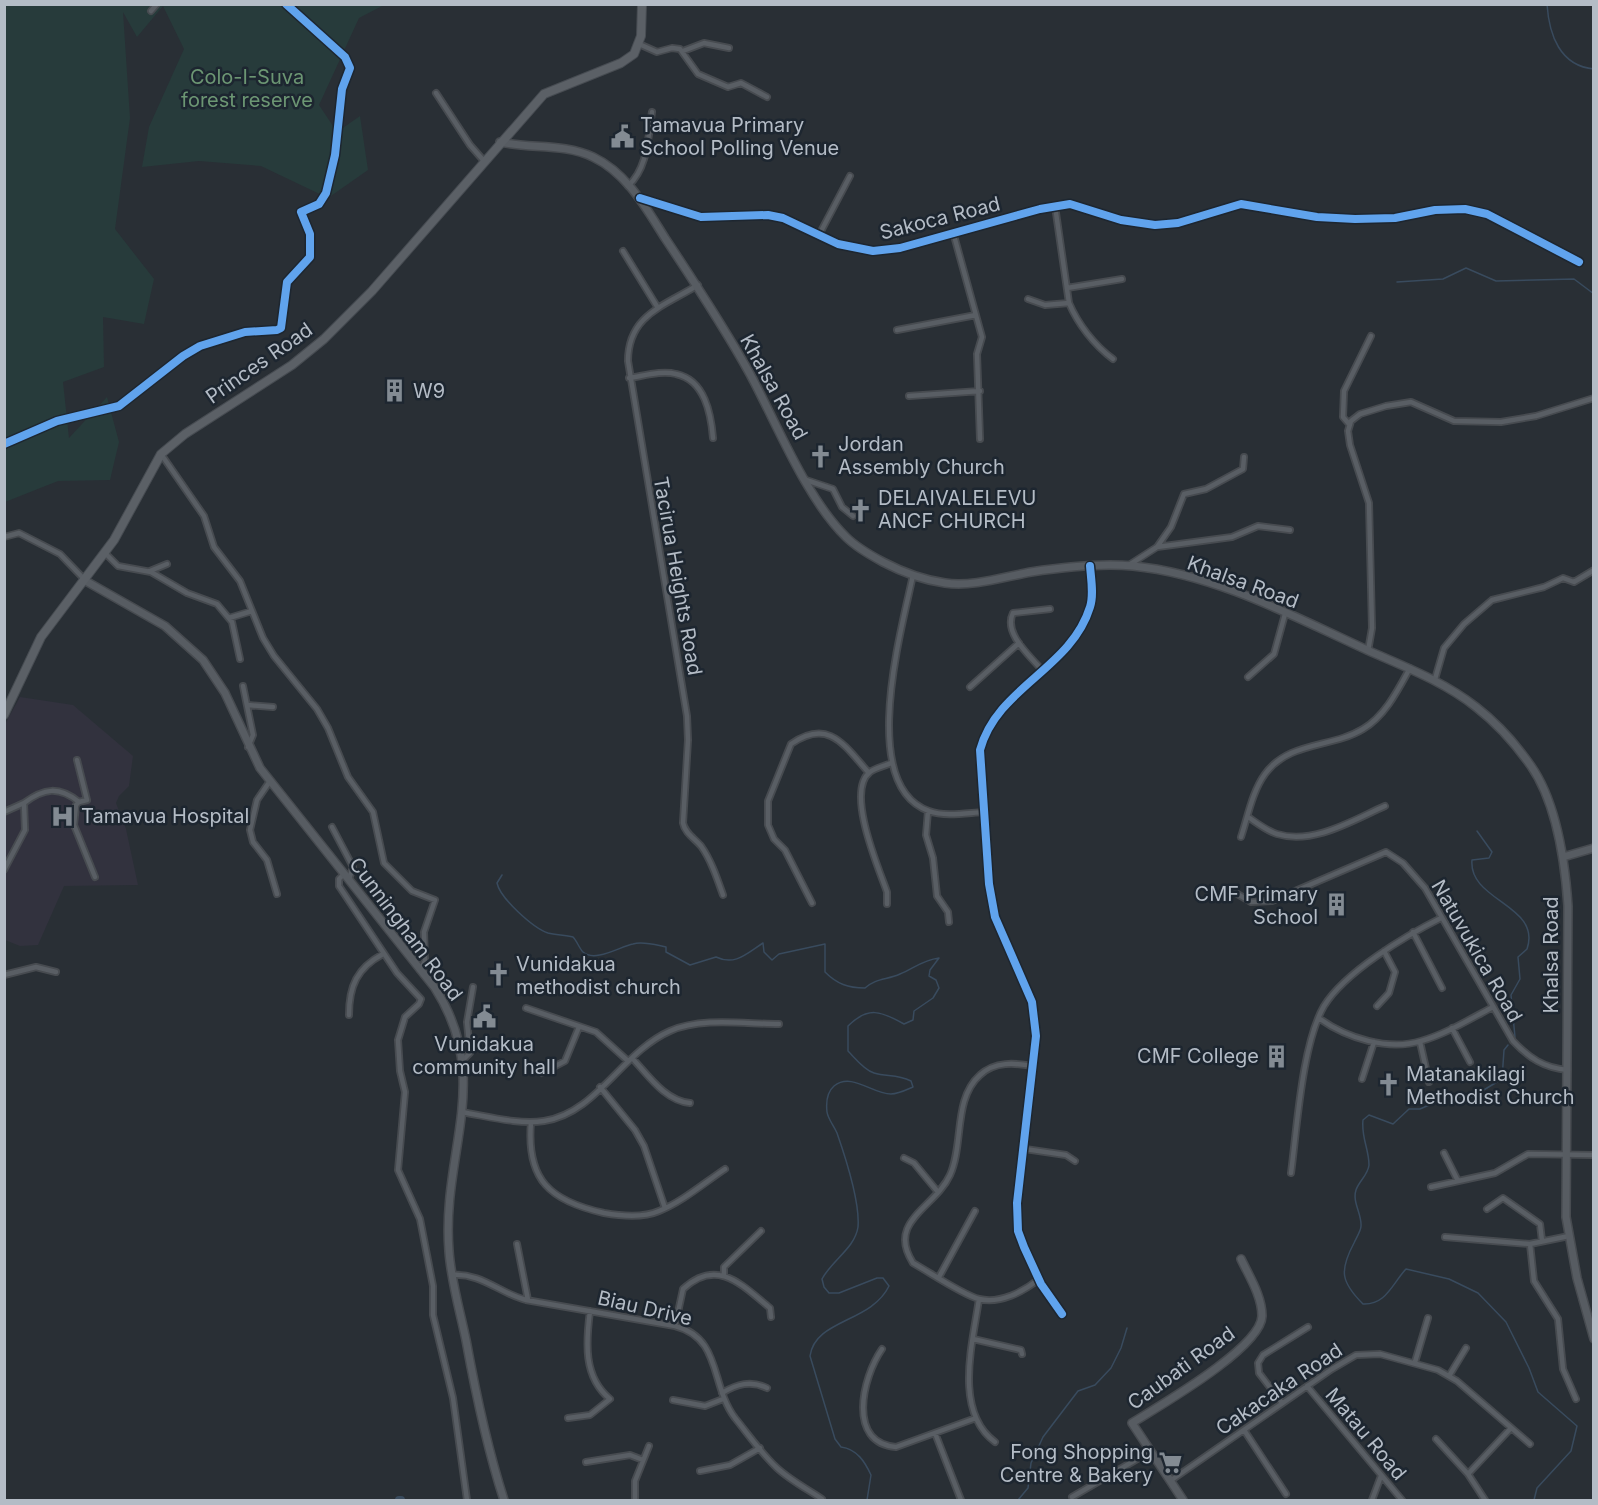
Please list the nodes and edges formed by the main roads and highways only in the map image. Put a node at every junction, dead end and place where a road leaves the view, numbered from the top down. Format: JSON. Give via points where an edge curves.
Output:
{"nodes":[{"id":1,"x":642,"y":4,"type":"edge"},
{"id":2,"x":500,"y":142,"type":"junction"},
{"id":3,"x":1090,"y":566,"type":"junction"},
{"id":4,"x":84,"y":580,"type":"junction"},
{"id":5,"x":4,"y":715,"type":"edge"},
{"id":6,"x":1593,"y":848,"type":"edge"},
{"id":7,"x":1563,"y":857,"type":"junction"},
{"id":8,"x":1241,"y":1259,"type":"dead end"},
{"id":9,"x":1062,"y":1314,"type":"dead end"},
{"id":10,"x":1593,"y":1340,"type":"edge"},
{"id":11,"x":1180,"y":1499,"type":"edge"},
{"id":12,"x":504,"y":1500,"type":"edge"}],
"edges":[{"from":1,"to":2,"type":"main road","name":"Princes Road","via":[[639,44],[626,60],[544,94]]},
{"from":2,"to":3,"type":"main road","name":"Khalsa Road","via":[[587,155],[603,163],[639,198],[698,285],[816,500],[847,538],[872,556],[913,575],[947,584]]},
{"from":2,"to":4,"type":"main road","name":"Princes Road","via":[[372,291],[324,339],[161,454],[105,553]]},
{"from":3,"to":7,"type":"main road","name":"Khalsa Road","via":[[1127,566],[1219,586],[1435,679],[1500,728],[1533,768],[1542,785]]},
{"from":3,"to":9,"type":"main road","via":[[1091,606],[1080,631],[1059,657],[1008,701],[984,736],[980,766],[995,917],[1032,1002],[1036,1036],[1017,1203],[1018,1231],[1039,1279]]},
{"from":4,"to":5,"type":"main road","name":"Princes Road","via":[[41,637]]},
{"from":4,"to":12,"type":"main road","name":"Cunningham Road","via":[[150,617],[192,648],[218,681],[248,747],[270,781],[420,970],[450,1014],[464,1059],[465,1077],[448,1210],[452,1275],[486,1437]]},
{"from":6,"to":7,"type":"main road"},
{"from":7,"to":10,"type":"main road","name":"Khalsa Road","via":[[1568,906],[1565,1189],[1569,1236]]},
{"from":8,"to":11,"type":"main road","name":"Caubati Road","via":[[1259,1300],[1262,1317],[1258,1328],[1236,1353],[1132,1423]]}]}
